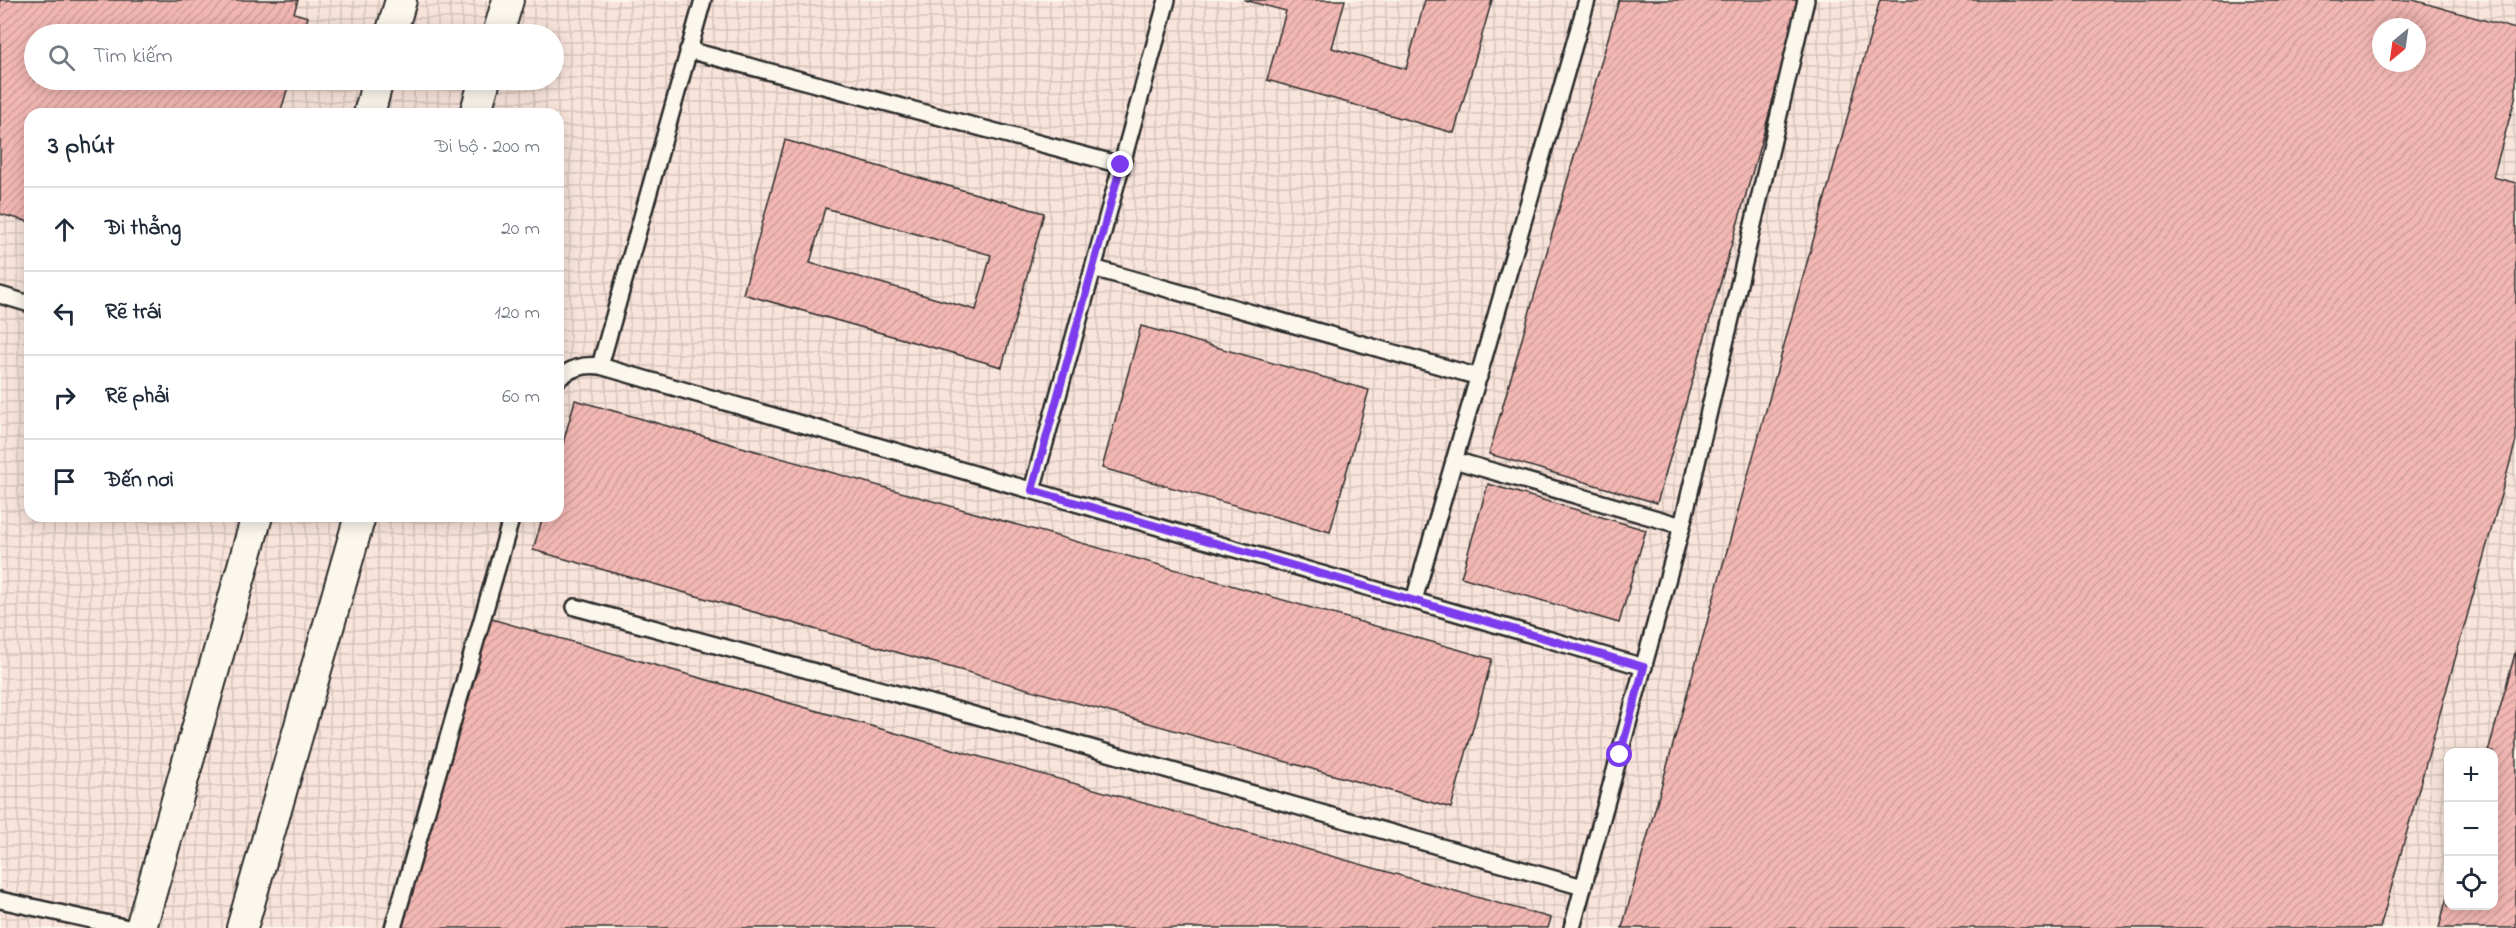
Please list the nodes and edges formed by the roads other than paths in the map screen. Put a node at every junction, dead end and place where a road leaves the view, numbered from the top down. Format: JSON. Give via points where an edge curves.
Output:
{"nodes":[{"id":1,"x":401,"y":0,"type":"edge"},
{"id":2,"x":508,"y":0,"type":"edge"},
{"id":3,"x":704,"y":0,"type":"edge"},
{"id":4,"x":1167,"y":0,"type":"edge"},
{"id":5,"x":1587,"y":0,"type":"edge"},
{"id":6,"x":1806,"y":0,"type":"edge"},
{"id":7,"x":394,"y":24,"type":"edge"},
{"id":8,"x":501,"y":24,"type":"edge"},
{"id":9,"x":688,"y":50,"type":"junction"},
{"id":10,"x":375,"y":90,"type":"edge"},
{"id":11,"x":482,"y":90,"type":"edge"},
{"id":12,"x":371,"y":108,"type":"edge"},
{"id":13,"x":478,"y":108,"type":"edge"},
{"id":14,"x":1121,"y":165,"type":"junction"},
{"id":15,"x":1093,"y":268,"type":"junction"},
{"id":16,"x":0,"y":295,"type":"edge"},
{"id":17,"x":24,"y":302,"type":"edge"},
{"id":18,"x":600,"y":366,"type":"junction"},
{"id":19,"x":564,"y":374,"type":"edge"},
{"id":20,"x":1479,"y":377,"type":"junction"},
{"id":21,"x":1454,"y":460,"type":"junction"},
{"id":22,"x":1032,"y":490,"type":"junction"},
{"id":23,"x":254,"y":522,"type":"edge"},
{"id":24,"x":358,"y":522,"type":"edge"},
{"id":25,"x":510,"y":522,"type":"edge"},
{"id":26,"x":1682,"y":525,"type":"junction"},
{"id":27,"x":1414,"y":600,"type":"junction"},
{"id":28,"x":575,"y":607,"type":"dead end"},
{"id":29,"x":1644,"y":667,"type":"junction"},
{"id":30,"x":1583,"y":887,"type":"junction"},
{"id":31,"x":0,"y":900,"type":"edge"},
{"id":32,"x":128,"y":928,"type":"edge"},
{"id":33,"x":141,"y":928,"type":"edge"},
{"id":34,"x":242,"y":928,"type":"edge"},
{"id":35,"x":393,"y":928,"type":"edge"},
{"id":36,"x":1572,"y":928,"type":"edge"}],
"edges":[{"from":1,"to":7,"type":"street"},
{"from":2,"to":8,"type":"street"},
{"from":3,"to":9,"type":"lane"},
{"from":4,"to":14,"type":"lane"},
{"from":5,"to":20,"type":"lane"},
{"from":6,"to":26,"type":"lane"},
{"from":9,"to":14,"type":"lane"},
{"from":9,"to":18,"type":"lane"},
{"from":10,"to":12,"type":"street"},
{"from":11,"to":13,"type":"street"},
{"from":14,"to":15,"type":"lane"},
{"from":15,"to":20,"type":"lane"},
{"from":15,"to":22,"type":"lane"},
{"from":16,"to":17,"type":"lane"},
{"from":18,"to":19,"type":"lane","via":[[587,364]]},
{"from":18,"to":22,"type":"lane"},
{"from":20,"to":21,"type":"lane"},
{"from":21,"to":26,"type":"lane"},
{"from":21,"to":27,"type":"lane"},
{"from":22,"to":27,"type":"lane"},
{"from":23,"to":33,"type":"street"},
{"from":24,"to":34,"type":"street"},
{"from":25,"to":35,"type":"lane"},
{"from":26,"to":29,"type":"lane"},
{"from":27,"to":29,"type":"lane"},
{"from":28,"to":30,"type":"lane"},
{"from":29,"to":30,"type":"lane"},
{"from":30,"to":36,"type":"lane"},
{"from":31,"to":32,"type":"lane"}]}
